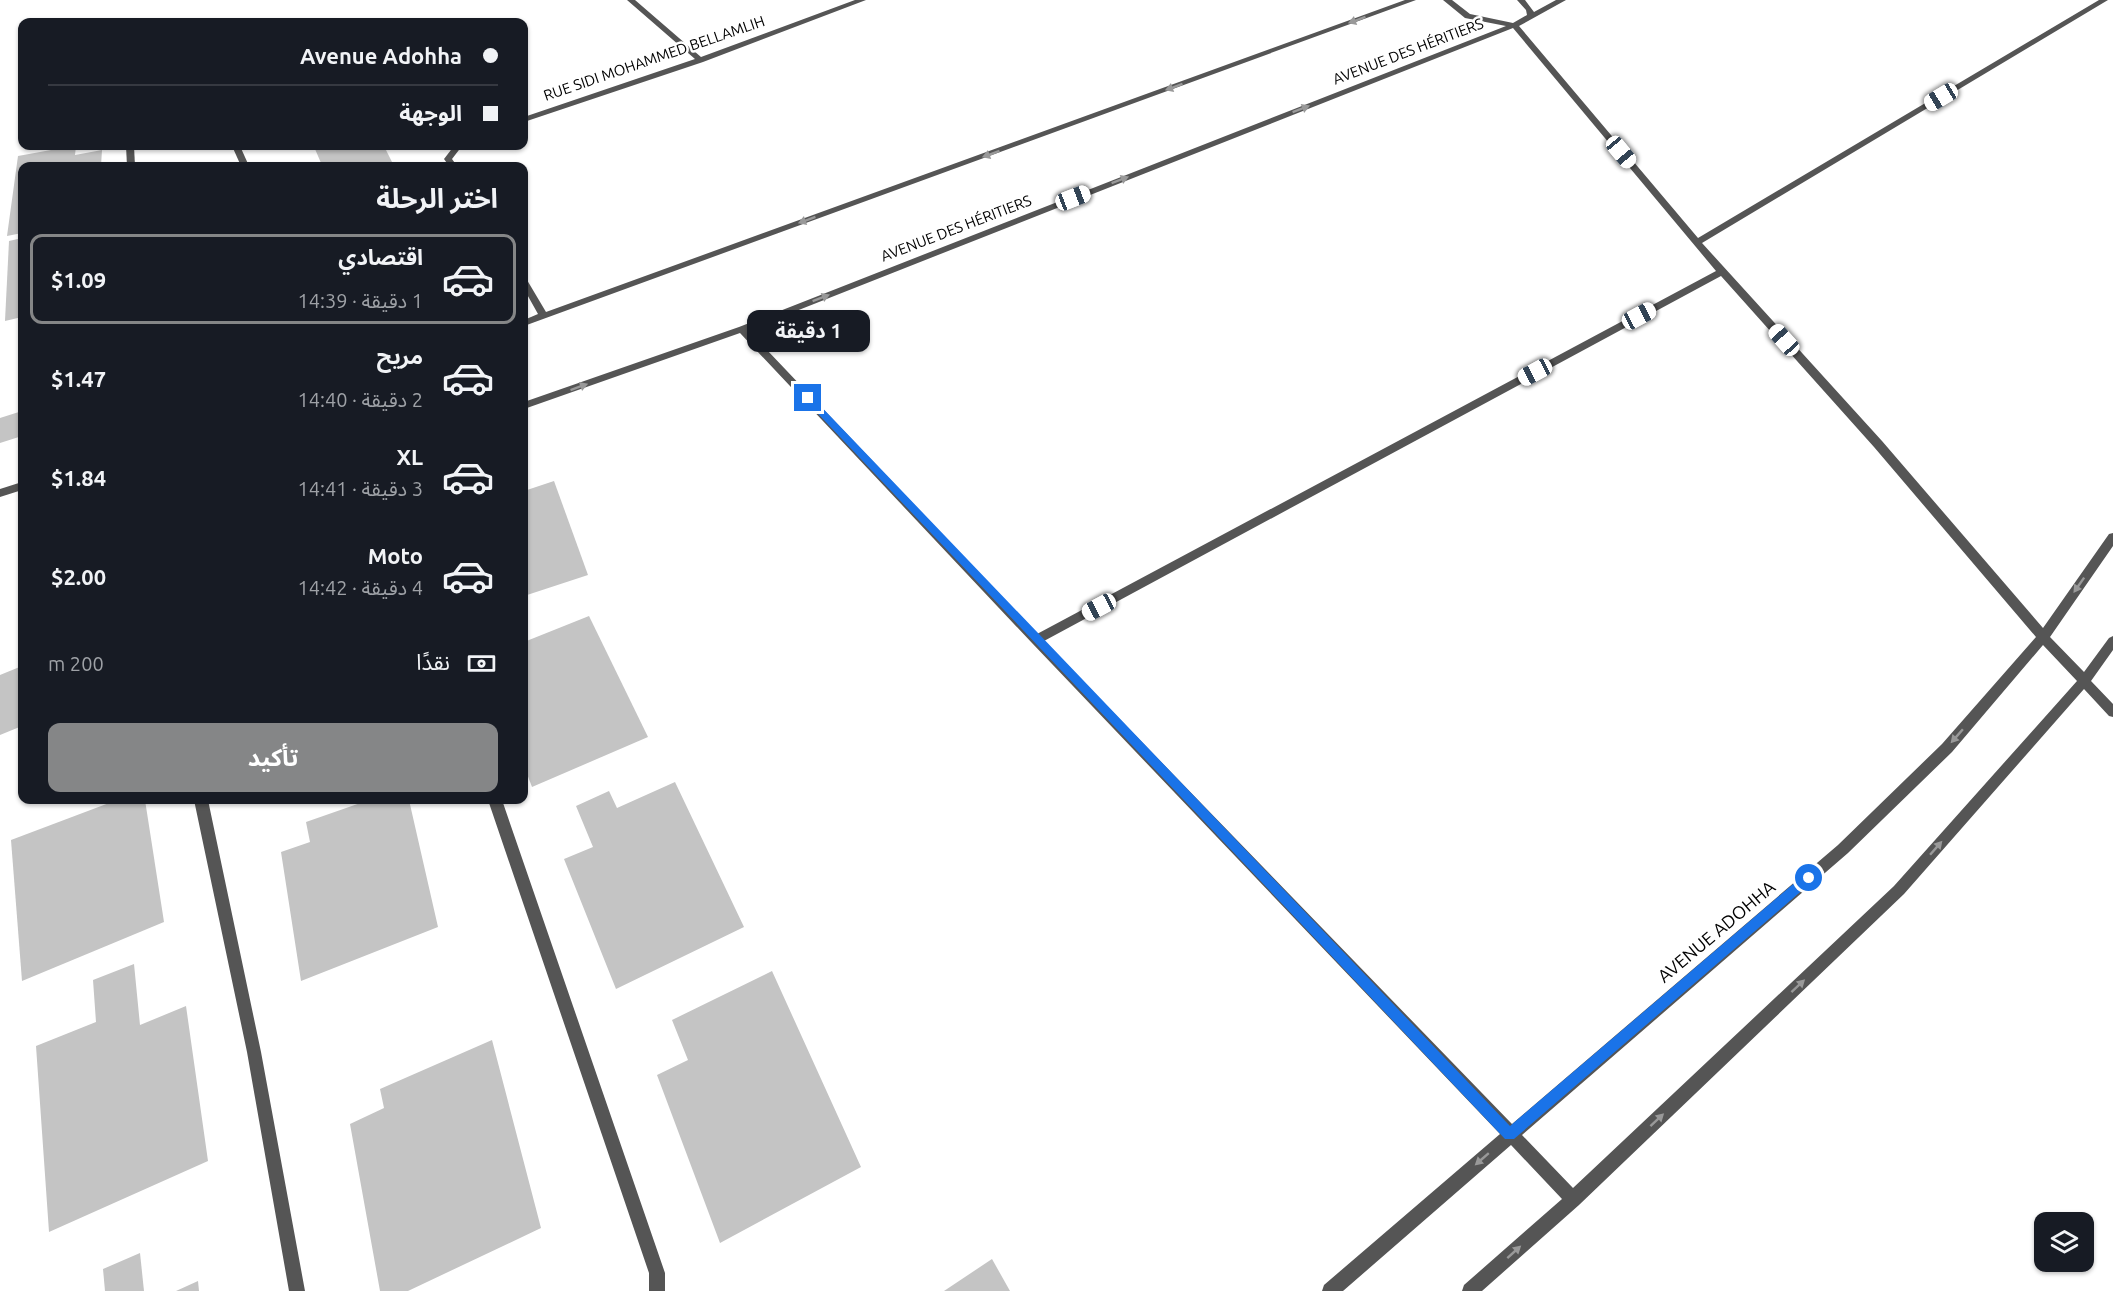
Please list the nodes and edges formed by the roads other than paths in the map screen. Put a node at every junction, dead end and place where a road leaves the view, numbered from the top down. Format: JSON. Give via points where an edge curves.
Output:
{"nodes":[{"id":1,"x":631,"y":0,"type":"edge"},
{"id":2,"x":862,"y":0,"type":"edge"},
{"id":3,"x":1412,"y":0,"type":"edge"},
{"id":4,"x":1448,"y":0,"type":"edge"},
{"id":5,"x":1521,"y":0,"type":"edge"},
{"id":6,"x":1562,"y":0,"type":"edge"},
{"id":7,"x":2104,"y":0,"type":"edge"},
{"id":8,"x":1531,"y":16,"type":"junction"},
{"id":9,"x":1514,"y":25,"type":"junction"},
{"id":10,"x":700,"y":60,"type":"junction"},
{"id":11,"x":528,"y":119,"type":"edge"},
{"id":12,"x":455,"y":150,"type":"edge"},
{"id":13,"x":450,"y":162,"type":"edge"},
{"id":14,"x":1697,"y":242,"type":"junction"},
{"id":15,"x":1722,"y":272,"type":"junction"},
{"id":16,"x":528,"y":289,"type":"edge"},
{"id":17,"x":544,"y":316,"type":"junction"},
{"id":18,"x":528,"y":322,"type":"edge"},
{"id":19,"x":742,"y":328,"type":"junction"},
{"id":20,"x":528,"y":405,"type":"edge"},
{"id":21,"x":18,"y":487,"type":"edge"},
{"id":22,"x":0,"y":493,"type":"edge"},
{"id":23,"x":2113,"y":537,"type":"edge"},
{"id":24,"x":2043,"y":637,"type":"junction"},
{"id":25,"x":1036,"y":640,"type":"junction"},
{"id":26,"x":2113,"y":641,"type":"edge"},
{"id":27,"x":2085,"y":680,"type":"junction"},
{"id":28,"x":2113,"y":712,"type":"edge"},
{"id":29,"x":202,"y":804,"type":"edge"},
{"id":30,"x":496,"y":804,"type":"edge"},
{"id":31,"x":1510,"y":1134,"type":"junction"},
{"id":32,"x":1573,"y":1199,"type":"junction"},
{"id":33,"x":297,"y":1291,"type":"edge"},
{"id":34,"x":657,"y":1291,"type":"edge"},
{"id":35,"x":1330,"y":1291,"type":"edge"},
{"id":36,"x":1470,"y":1291,"type":"edge"}],
"edges":[{"from":1,"to":10,"type":"street"},
{"from":2,"to":10,"type":"street","name":"RUE SIDI MOHAMMED BELLAMLIH"},
{"from":3,"to":17,"type":"street","one_way":true},
{"from":4,"to":9,"type":"street","via":[[1468,16]]},
{"from":5,"to":8,"type":"street"},
{"from":6,"to":8,"type":"street","name":"AVENUE DES HÉRITIERS"},
{"from":7,"to":14,"type":"street"},
{"from":8,"to":9,"type":"street","name":"AVENUE DES HÉRITIERS"},
{"from":9,"to":14,"type":"street"},
{"from":19,"to":9,"type":"street","name":"AVENUE DES HÉRITIERS","one_way":true},
{"from":10,"to":11,"type":"street","name":"RUE SIDI MOHAMMED BELLAMLIH"},
{"from":12,"to":13,"type":"street","via":[[448,159]]},
{"from":14,"to":15,"type":"street"},
{"from":15,"to":24,"type":"street","via":[[1878,444]]},
{"from":15,"to":25,"type":"street"},
{"from":16,"to":17,"type":"street"},
{"from":17,"to":18,"type":"street"},
{"from":20,"to":19,"type":"street","name":"AVENUE DES HÉRITIERS","one_way":true},
{"from":19,"to":25,"type":"street"},
{"from":21,"to":22,"type":"street"},
{"from":23,"to":24,"type":"street","name":"AVENUE ADOHHA","one_way":true},
{"from":24,"to":27,"type":"street"},
{"from":24,"to":31,"type":"street","name":"AVENUE ADOHHA","one_way":true,"via":[[1947,748],[1843,849]]},
{"from":25,"to":31,"type":"street"},
{"from":26,"to":27,"type":"street"},
{"from":27,"to":28,"type":"street"},
{"from":32,"to":27,"type":"street","one_way":true,"via":[[1899,890]]},
{"from":29,"to":33,"type":"street","via":[[254,1052]]},
{"from":30,"to":34,"type":"street","via":[[657,1273]]},
{"from":31,"to":32,"type":"street"},
{"from":31,"to":35,"type":"street","name":"AVENUE ADOHHA","one_way":true},
{"from":36,"to":32,"type":"street","one_way":true}]}
